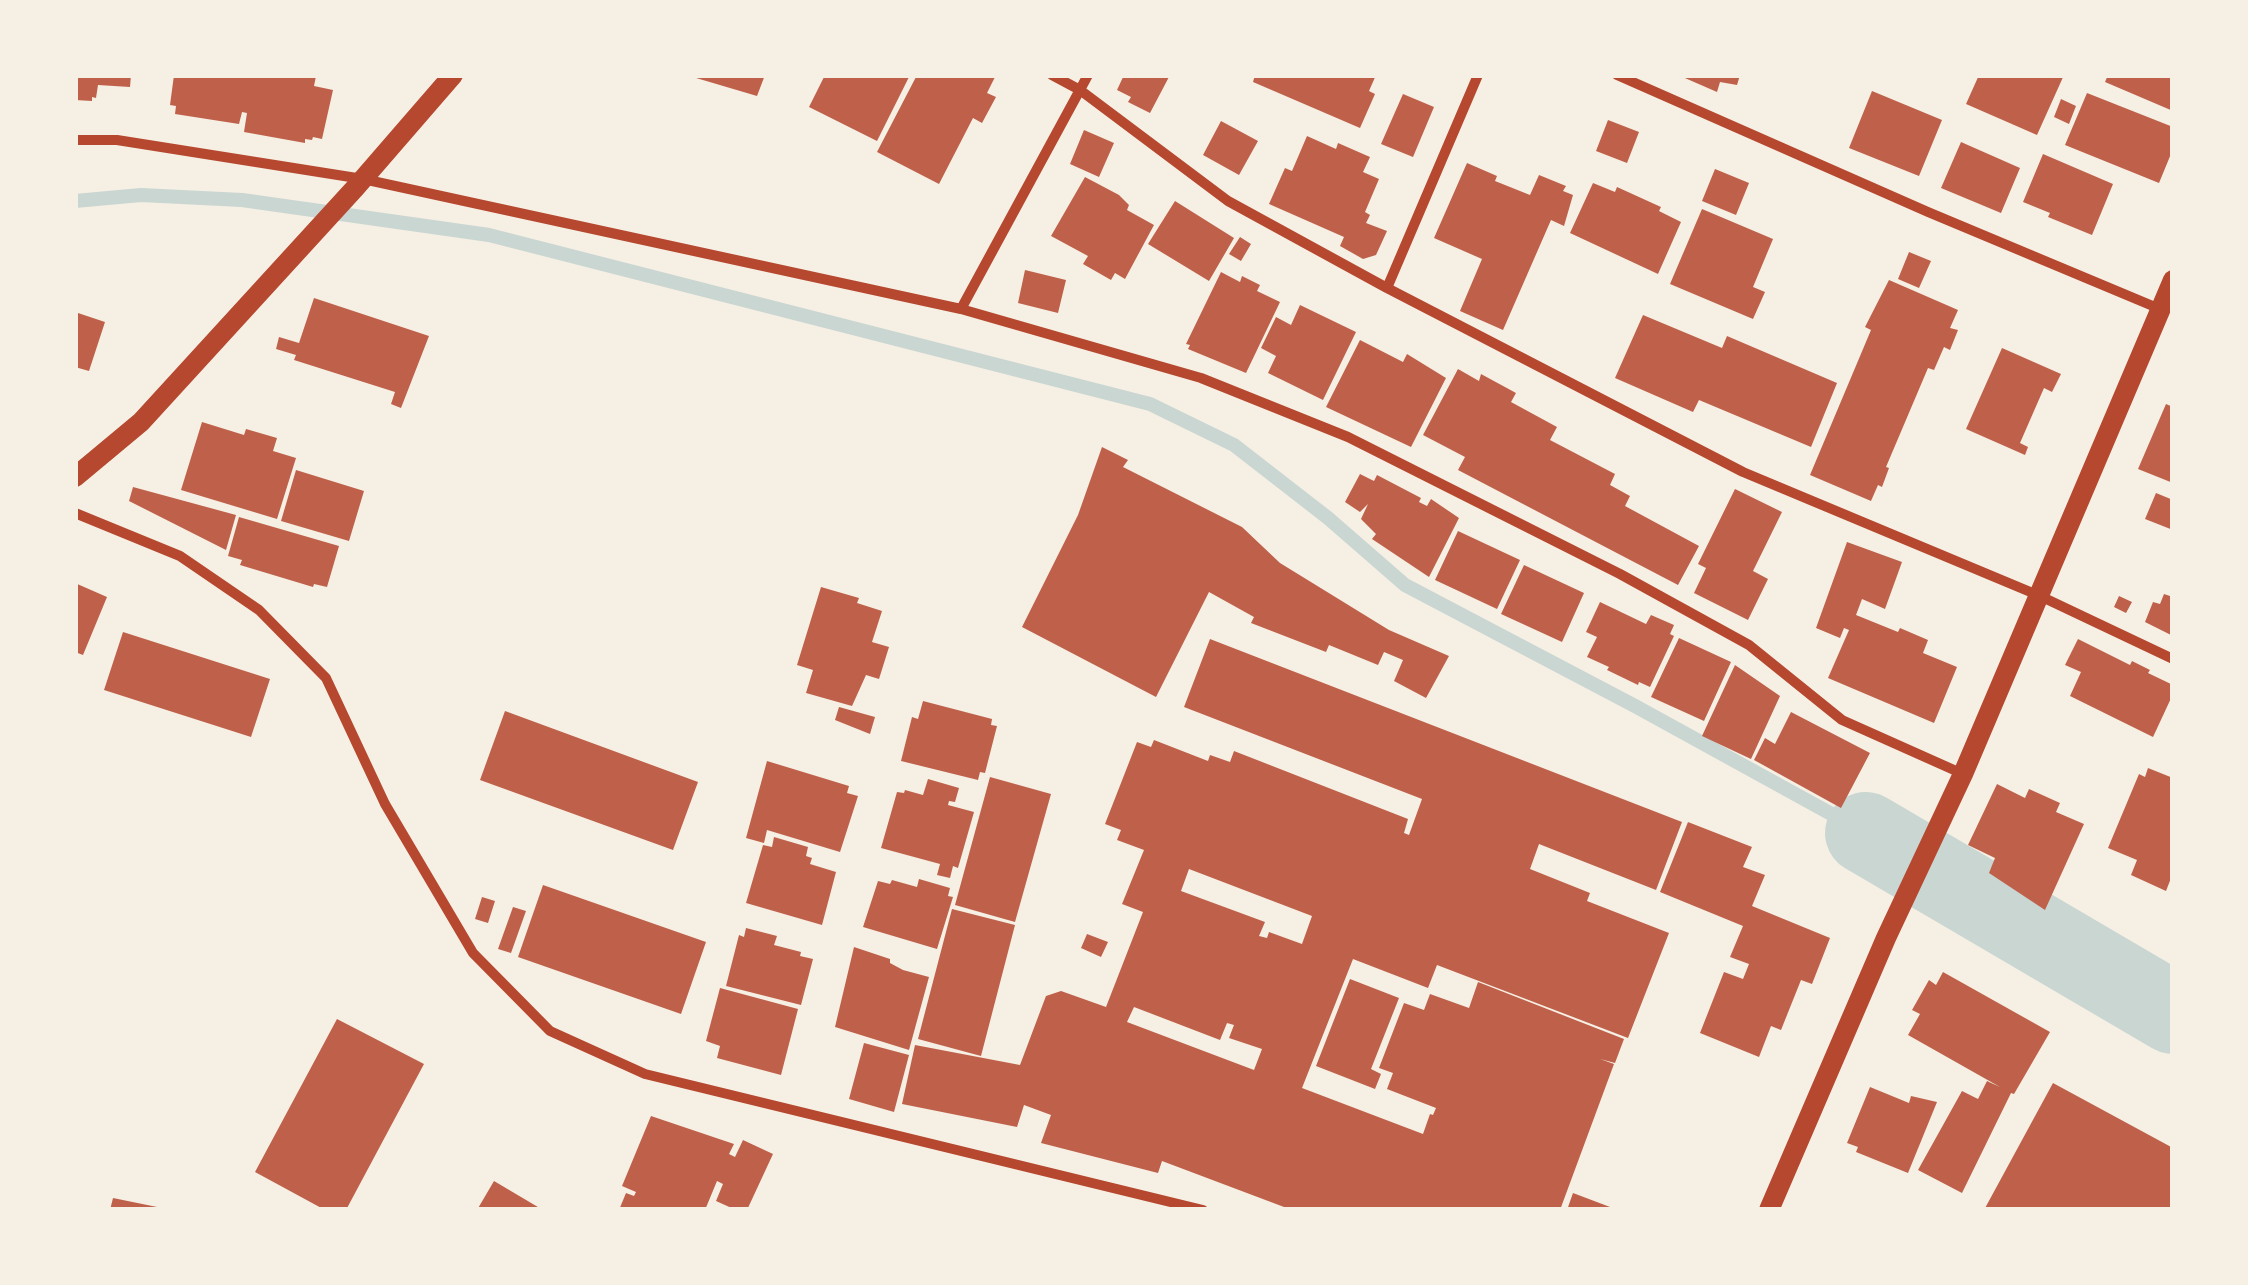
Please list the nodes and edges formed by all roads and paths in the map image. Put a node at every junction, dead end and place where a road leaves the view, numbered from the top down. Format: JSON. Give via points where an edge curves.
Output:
{"nodes":[{"id":1,"x":453,"y":75,"type":"edge"},
{"id":2,"x":1052,"y":75,"type":"edge"},
{"id":3,"x":1088,"y":75,"type":"edge"},
{"id":4,"x":1478,"y":75,"type":"edge"},
{"id":5,"x":1618,"y":75,"type":"edge"},
{"id":6,"x":1080,"y":90,"type":"junction"},
{"id":7,"x":75,"y":140,"type":"edge"},
{"id":8,"x":359,"y":183,"type":"junction"},
{"id":9,"x":2173,"y":280,"type":"edge"},
{"id":10,"x":1387,"y":288,"type":"junction"},
{"id":11,"x":962,"y":309,"type":"junction"},
{"id":12,"x":2160,"y":309,"type":"junction"},
{"id":13,"x":75,"y":478,"type":"edge"},
{"id":14,"x":75,"y":513,"type":"edge"},
{"id":15,"x":2040,"y":596,"type":"junction"},
{"id":16,"x":2173,"y":659,"type":"edge"},
{"id":17,"x":1963,"y":774,"type":"junction"},
{"id":18,"x":1203,"y":1210,"type":"edge"},
{"id":19,"x":1769,"y":1210,"type":"edge"}],
"edges":[{"from":1,"to":8,"type":"main road"},
{"from":2,"to":6,"type":"street"},
{"from":3,"to":6,"type":"street"},
{"from":4,"to":10,"type":"street"},
{"from":5,"to":12,"type":"street"},
{"from":6,"to":10,"type":"street","via":[[1228,201]]},
{"from":6,"to":11,"type":"street"},
{"from":7,"to":8,"type":"street","via":[[117,140]]},
{"from":8,"to":11,"type":"street"},
{"from":8,"to":13,"type":"main road","via":[[140,422]]},
{"from":9,"to":12,"type":"main road"},
{"from":10,"to":15,"type":"street","via":[[1743,472]]},
{"from":11,"to":17,"type":"street","via":[[1200,378],[1348,437],[1749,646],[1842,720]]},
{"from":12,"to":15,"type":"main road"},
{"from":14,"to":18,"type":"street","via":[[180,556],[259,610],[326,678],[386,804],[473,952],[550,1031],[645,1074]]},
{"from":15,"to":16,"type":"street"},
{"from":15,"to":17,"type":"main road"},
{"from":17,"to":19,"type":"main road"}]}
